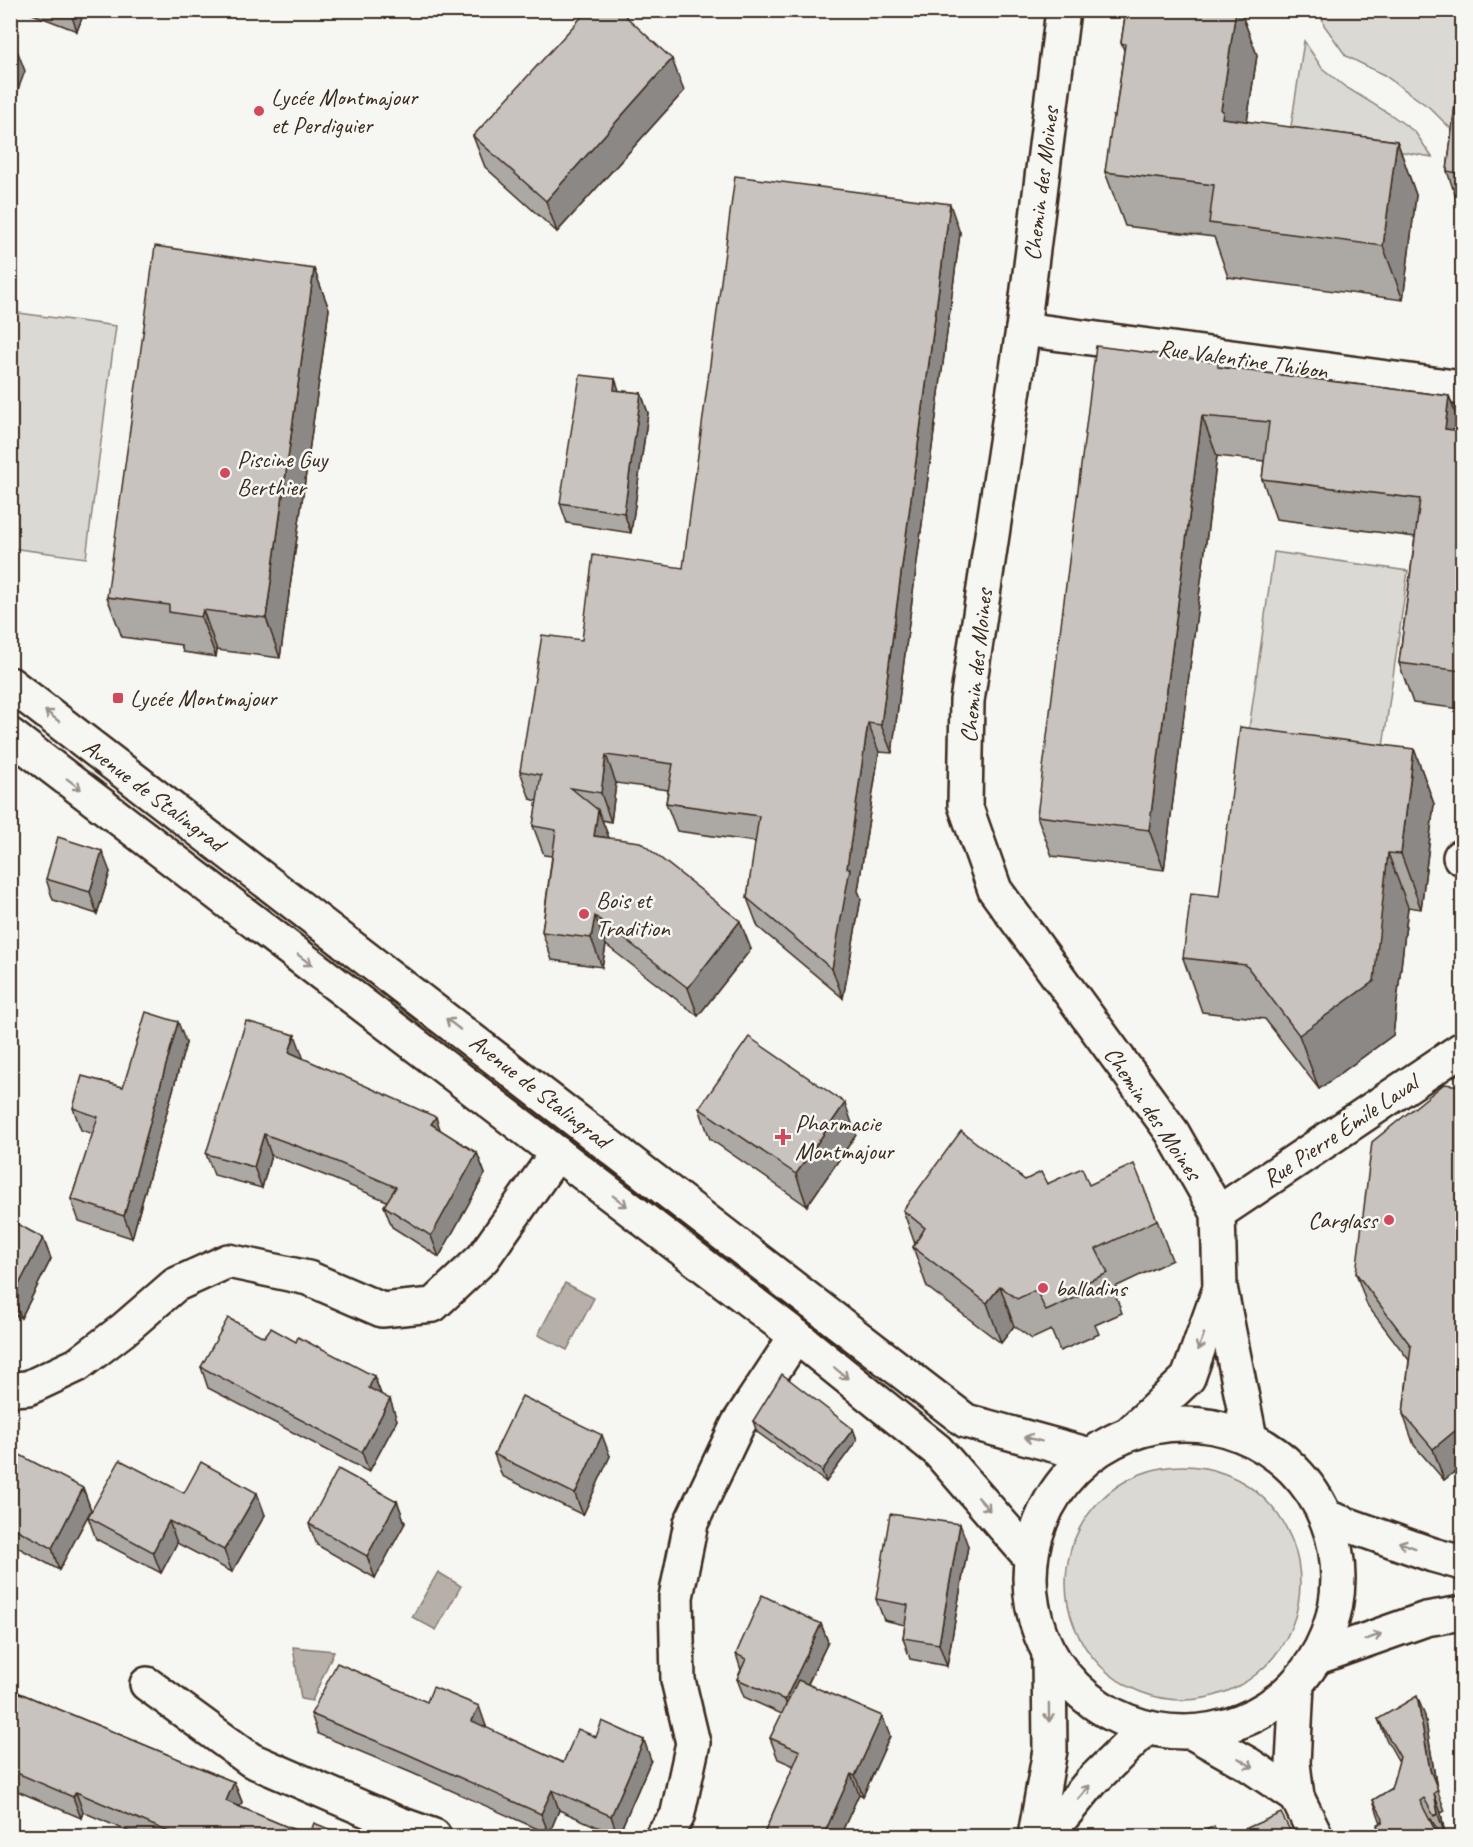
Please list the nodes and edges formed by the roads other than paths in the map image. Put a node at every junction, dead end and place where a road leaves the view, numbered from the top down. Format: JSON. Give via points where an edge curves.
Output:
{"nodes":[{"id":1,"x":1063,"y":10,"type":"edge"},
{"id":2,"x":1023,"y":329,"type":"junction"},
{"id":3,"x":1462,"y":388,"type":"edge"},
{"id":4,"x":10,"y":684,"type":"edge"},
{"id":5,"x":10,"y":712,"type":"edge"},
{"id":6,"x":10,"y":735,"type":"edge"},
{"id":7,"x":93,"y":748,"type":"junction"},
{"id":8,"x":191,"y":823,"type":"junction"},
{"id":9,"x":258,"y":925,"type":"junction"},
{"id":10,"x":1462,"y":1049,"type":"edge"},
{"id":11,"x":532,"y":1085,"type":"junction"},
{"id":12,"x":557,"y":1153,"type":"junction"},
{"id":13,"x":630,"y":1160,"type":"junction"},
{"id":14,"x":671,"y":1192,"type":"junction"},
{"id":15,"x":1218,"y":1213,"type":"junction"},
{"id":16,"x":651,"y":1225,"type":"junction"},
{"id":17,"x":686,"y":1230,"type":"junction"},
{"id":18,"x":1220,"y":1287,"type":"junction"},
{"id":19,"x":787,"y":1295,"type":"junction"},
{"id":20,"x":840,"y":1325,"type":"junction"},
{"id":21,"x":796,"y":1336,"type":"junction"},
{"id":22,"x":10,"y":1389,"type":"edge"},
{"id":23,"x":1131,"y":1432,"type":"junction"},
{"id":24,"x":1250,"y":1438,"type":"junction"},
{"id":25,"x":1090,"y":1455,"type":"junction"},
{"id":26,"x":1326,"y":1516,"type":"junction"},
{"id":27,"x":1030,"y":1557,"type":"junction"},
{"id":28,"x":1462,"y":1563,"type":"edge"},
{"id":29,"x":1462,"y":1613,"type":"edge"},
{"id":30,"x":1049,"y":1655,"type":"junction"},
{"id":31,"x":1318,"y":1657,"type":"junction"},
{"id":32,"x":147,"y":1684,"type":"dead end"},
{"id":33,"x":1297,"y":1684,"type":"junction"},
{"id":34,"x":1145,"y":1729,"type":"junction"},
{"id":35,"x":1195,"y":1734,"type":"junction"},
{"id":36,"x":1297,"y":1797,"type":"junction"},
{"id":37,"x":434,"y":1836,"type":"edge"},
{"id":38,"x":662,"y":1836,"type":"edge"},
{"id":39,"x":1035,"y":1836,"type":"edge"},
{"id":40,"x":1046,"y":1836,"type":"edge"},
{"id":41,"x":1316,"y":1836,"type":"edge"}],
"edges":[{"from":1,"to":2,"type":"main road","name":"Chemin des Moines"},
{"from":2,"to":3,"type":"main road","name":"Rue Valentine Thibon"},
{"from":2,"to":15,"type":"main road","name":"Chemin des Moines","via":[[967,701],[965,805],[995,890],[1172,1132]]},
{"from":7,"to":4,"type":"main road","name":"Avenue de Stalingrad","one_way":true},
{"from":5,"to":7,"type":"main road","via":[[59,748]]},
{"from":6,"to":9,"type":"main road","name":"Avenue de Stalingrad","one_way":true},
{"from":7,"to":8,"type":"main road","name":"Avenue de Stalingrad"},
{"from":8,"to":9,"type":"main road","via":[[193,851],[247,892]]},
{"from":11,"to":8,"type":"main road","name":"Avenue de Stalingrad","one_way":true},
{"from":9,"to":12,"type":"main road","name":"Avenue de Stalingrad","one_way":true},
{"from":10,"to":15,"type":"main road","name":"Rue Pierre Émile Laval"},
{"from":11,"to":12,"type":"main road","via":[[532,1114],[552,1128]]},
{"from":11,"to":13,"type":"main road","name":"Avenue de Stalingrad"},
{"from":12,"to":13,"type":"main road","via":[[579,1149],[604,1167]]},
{"from":12,"to":16,"type":"main road","name":"Avenue de Stalingrad","one_way":true},
{"from":12,"to":22,"type":"main road","via":[[483,1258],[433,1305],[382,1310],[308,1278],[228,1261],[175,1285],[77,1365],[28,1388]]},
{"from":13,"to":14,"type":"main road","name":"Avenue de Stalingrad"},
{"from":14,"to":17,"type":"main road"},
{"from":14,"to":19,"type":"main road","name":"Avenue de Stalingrad"},
{"from":15,"to":18,"type":"main road","name":"Chemin des Moines"},
{"from":16,"to":17,"type":"main road"},
{"from":16,"to":21,"type":"main road","name":"Avenue de Stalingrad"},
{"from":17,"to":19,"type":"main road"},
{"from":18,"to":23,"type":"main road","name":"Chemin des Moines","one_way":true,"via":[[1188,1378]]},
{"from":18,"to":24,"type":"main road","name":"Chemin des Moines"},
{"from":19,"to":20,"type":"main road","name":"Avenue de Stalingrad"},
{"from":19,"to":21,"type":"main road"},
{"from":20,"to":21,"type":"main road"},
{"from":25,"to":20,"type":"main road","name":"Avenue de Stalingrad","one_way":true,"via":[[966,1421]]},
{"from":21,"to":27,"type":"main road","name":"Avenue de Stalingrad","one_way":true,"via":[[937,1450]]},
{"from":21,"to":38,"type":"main road","via":[[738,1424],[690,1523],[676,1597],[678,1680],[693,1743],[677,1817]]},
{"from":23,"to":24,"type":"main road","via":[[1171,1424],[1211,1425]]},
{"from":23,"to":25,"type":"main road"},
{"from":24,"to":26,"type":"main road","via":[[1282,1457],[1308,1484]]},
{"from":25,"to":27,"type":"main road","via":[[1062,1484],[1046,1510]]},
{"from":28,"to":26,"type":"main road","one_way":true},
{"from":26,"to":31,"type":"main road","via":[[1338,1563],[1335,1612]]},
{"from":27,"to":30,"type":"main road","via":[[1032,1607]]},
{"from":31,"to":29,"type":"main road","one_way":true,"via":[[1426,1619]]},
{"from":30,"to":34,"type":"main road","via":[[1073,1688],[1107,1713]]},
{"from":30,"to":39,"type":"main road","one_way":true,"via":[[1050,1750]]},
{"from":31,"to":33,"type":"main road"},
{"from":32,"to":37,"type":"main road","via":[[251,1761]]},
{"from":33,"to":35,"type":"main road","via":[[1268,1709],[1233,1726]]},
{"from":33,"to":36,"type":"main road","via":[[1293,1762]]},
{"from":34,"to":35,"type":"main road"},
{"from":40,"to":34,"type":"main road","one_way":true,"via":[[1091,1782]]},
{"from":35,"to":36,"type":"main road","one_way":true},
{"from":36,"to":41,"type":"main road"}]}
